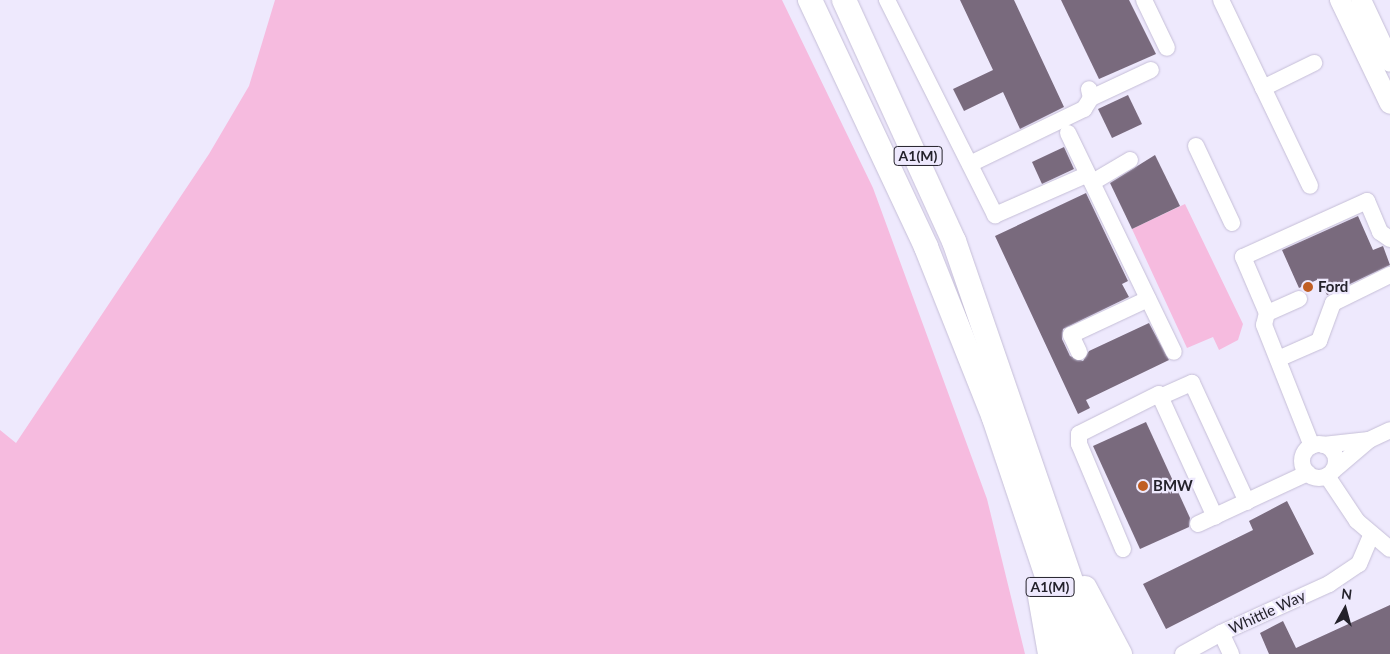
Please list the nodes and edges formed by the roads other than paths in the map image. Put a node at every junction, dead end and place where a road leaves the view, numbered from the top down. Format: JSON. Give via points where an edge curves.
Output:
{"nodes":[{"id":1,"x":810,"y":0,"type":"edge"},
{"id":2,"x":844,"y":0,"type":"edge"},
{"id":3,"x":886,"y":0,"type":"edge"},
{"id":4,"x":1144,"y":0,"type":"edge"},
{"id":5,"x":1221,"y":0,"type":"edge"},
{"id":6,"x":1340,"y":0,"type":"edge"},
{"id":7,"x":1361,"y":0,"type":"edge"},
{"id":8,"x":1167,"y":48,"type":"dead end"},
{"id":9,"x":1390,"y":62,"type":"edge"},
{"id":10,"x":1314,"y":64,"type":"dead end"},
{"id":11,"x":1151,"y":70,"type":"dead end"},
{"id":12,"x":1263,"y":88,"type":"junction"},
{"id":13,"x":1390,"y":104,"type":"edge"},
{"id":14,"x":1068,"y":133,"type":"dead end"},
{"id":15,"x":1196,"y":146,"type":"dead end"},
{"id":16,"x":1130,"y":160,"type":"dead end"},
{"id":17,"x":970,"y":164,"type":"junction"},
{"id":18,"x":1089,"y":178,"type":"junction"},
{"id":19,"x":1310,"y":186,"type":"dead end"},
{"id":20,"x":1232,"y":223,"type":"dead end"},
{"id":21,"x":1390,"y":239,"type":"edge"},
{"id":22,"x":1390,"y":275,"type":"edge"},
{"id":23,"x":1148,"y":299,"type":"junction"},
{"id":24,"x":1299,"y":299,"type":"dead end"},
{"id":25,"x":1265,"y":319,"type":"junction"},
{"id":26,"x":1079,"y":352,"type":"dead end"},
{"id":27,"x":1174,"y":352,"type":"dead end"},
{"id":28,"x":1278,"y":359,"type":"junction"},
{"id":29,"x":1160,"y":397,"type":"junction"},
{"id":30,"x":1390,"y":430,"type":"edge"},
{"id":31,"x":1368,"y":440,"type":"junction"},
{"id":32,"x":1318,"y":445,"type":"junction"},
{"id":33,"x":1308,"y":473,"type":"junction"},
{"id":34,"x":1330,"y":473,"type":"junction"},
{"id":35,"x":1247,"y":502,"type":"junction"},
{"id":36,"x":1220,"y":514,"type":"junction"},
{"id":37,"x":1027,"y":520,"type":"junction"},
{"id":38,"x":1198,"y":524,"type":"dead end"},
{"id":39,"x":1371,"y":536,"type":"junction"},
{"id":40,"x":1060,"y":544,"type":"junction"},
{"id":41,"x":1123,"y":549,"type":"dead end"},
{"id":42,"x":1390,"y":549,"type":"edge"},
{"id":43,"x":1221,"y":633,"type":"junction"},
{"id":44,"x":1050,"y":654,"type":"edge"},
{"id":45,"x":1073,"y":654,"type":"edge"},
{"id":46,"x":1096,"y":654,"type":"edge"},
{"id":47,"x":1120,"y":654,"type":"edge"},
{"id":48,"x":1183,"y":654,"type":"edge"},
{"id":49,"x":1231,"y":654,"type":"edge"}],
"edges":[{"from":1,"to":37,"type":"highway","number":"A1(M)","via":[[926,247],[994,418]]},
{"from":2,"to":40,"type":"highway","number":"A1(M)","via":[[954,241]]},
{"from":3,"to":17,"type":"street"},
{"from":4,"to":8,"type":"street"},
{"from":5,"to":12,"type":"street"},
{"from":6,"to":13,"type":"main road"},
{"from":7,"to":9,"type":"main road"},
{"from":10,"to":12,"type":"street"},
{"from":11,"to":17,"type":"street","via":[[1090,93],[1084,109]]},
{"from":12,"to":19,"type":"street"},
{"from":14,"to":18,"type":"street"},
{"from":15,"to":20,"type":"street"},
{"from":16,"to":18,"type":"street"},
{"from":17,"to":18,"type":"street","via":[[994,215]]},
{"from":18,"to":23,"type":"street"},
{"from":21,"to":25,"type":"street","via":[[1380,232],[1367,201],[1243,257]]},
{"from":22,"to":28,"type":"street","via":[[1333,302],[1319,341]]},
{"from":23,"to":26,"type":"street","via":[[1071,335]]},
{"from":23,"to":27,"type":"street"},
{"from":24,"to":25,"type":"street"},
{"from":25,"to":28,"type":"street"},
{"from":28,"to":32,"type":"street"},
{"from":29,"to":35,"type":"street","via":[[1192,383]]},
{"from":29,"to":36,"type":"street"},
{"from":29,"to":41,"type":"street","via":[[1091,424],[1079,434],[1079,444]]},
{"from":30,"to":31,"type":"street"},
{"from":31,"to":32,"type":"street"},
{"from":31,"to":34,"type":"street"},
{"from":32,"to":33,"type":"street","via":[[1303,458]]},
{"from":32,"to":34,"type":"street","via":[[1335,456]]},
{"from":33,"to":34,"type":"street"},
{"from":33,"to":35,"type":"street"},
{"from":34,"to":39,"type":"street"},
{"from":35,"to":36,"type":"street"},
{"from":36,"to":38,"type":"street"},
{"from":37,"to":44,"type":"highway","number":"A1(M)"},
{"from":37,"to":45,"type":"highway","number":"A1(M)"},
{"from":39,"to":42,"type":"street"},
{"from":39,"to":43,"type":"street","name":"Whittle Way","via":[[1359,564],[1329,584]]},
{"from":40,"to":46,"type":"highway","number":"A1(M)"},
{"from":40,"to":47,"type":"highway","number":"A1(M)"},
{"from":43,"to":48,"type":"street"},
{"from":43,"to":49,"type":"street","name":"Whittle Way"}]}
